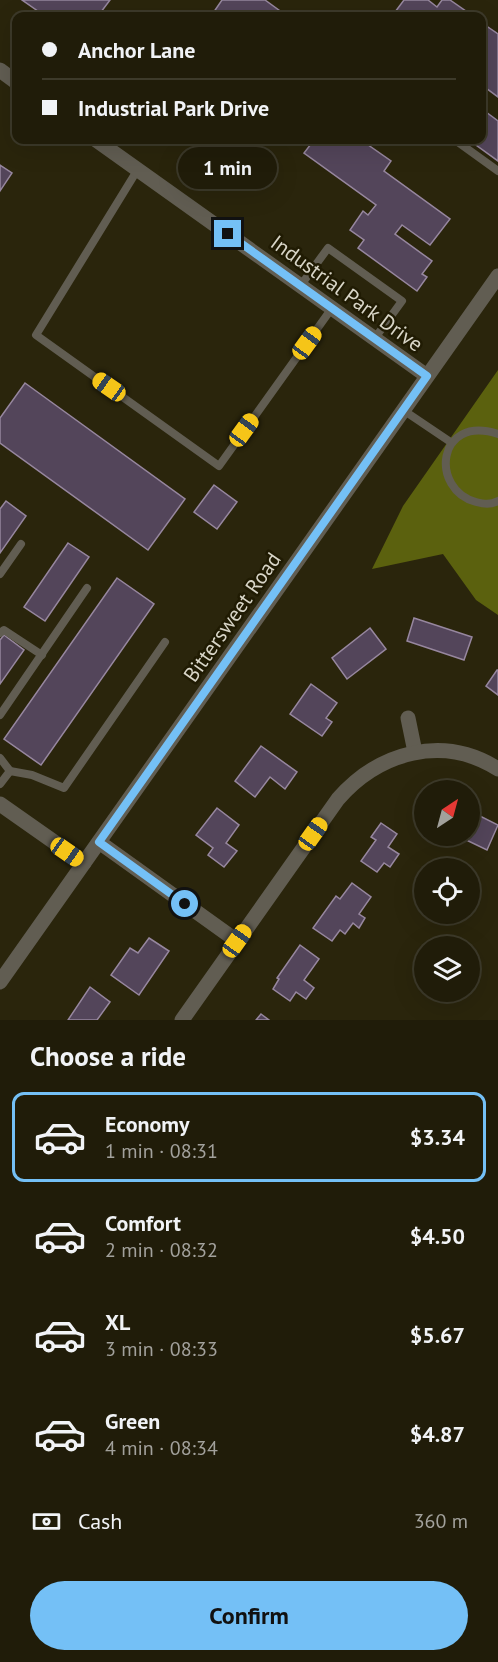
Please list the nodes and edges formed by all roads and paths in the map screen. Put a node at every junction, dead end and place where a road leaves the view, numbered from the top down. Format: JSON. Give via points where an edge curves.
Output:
{"nodes":[{"id":1,"x":102,"y":144,"type":"edge"},
{"id":2,"x":461,"y":144,"type":"edge"},
{"id":3,"x":138,"y":169,"type":"junction"},
{"id":4,"x":498,"y":171,"type":"edge"},
{"id":5,"x":498,"y":276,"type":"edge"},
{"id":6,"x":301,"y":285,"type":"junction"},
{"id":7,"x":332,"y":308,"type":"junction"},
{"id":8,"x":375,"y":338,"type":"junction"},
{"id":9,"x":427,"y":376,"type":"junction"},
{"id":10,"x":403,"y":410,"type":"junction"},
{"id":11,"x":498,"y":434,"type":"edge"},
{"id":12,"x":452,"y":443,"type":"junction"},
{"id":13,"x":498,"y":501,"type":"edge"},
{"id":14,"x":21,"y":544,"type":"dead end"},
{"id":15,"x":0,"y":574,"type":"edge"},
{"id":16,"x":87,"y":588,"type":"dead end"},
{"id":17,"x":0,"y":633,"type":"edge"},
{"id":18,"x":165,"y":642,"type":"dead end"},
{"id":19,"x":42,"y":655,"type":"junction"},
{"id":20,"x":0,"y":716,"type":"edge"},
{"id":21,"x":408,"y":718,"type":"dead end"},
{"id":22,"x":415,"y":752,"type":"junction"},
{"id":23,"x":0,"y":758,"type":"edge"},
{"id":24,"x":498,"y":769,"type":"edge"},
{"id":25,"x":10,"y":771,"type":"junction"},
{"id":26,"x":0,"y":784,"type":"edge"},
{"id":27,"x":0,"y":804,"type":"edge"},
{"id":28,"x":99,"y":842,"type":"junction"},
{"id":29,"x":84,"y":863,"type":"junction"},
{"id":30,"x":237,"y":941,"type":"junction"},
{"id":31,"x":0,"y":982,"type":"edge"},
{"id":32,"x":182,"y":1020,"type":"edge"}],
"edges":[{"from":1,"to":3,"type":"street","name":"Industrial Park Drive"},
{"from":2,"to":4,"type":"lane"},
{"from":3,"to":6,"type":"street","name":"Industrial Park Drive"},
{"from":3,"to":7,"type":"lane","via":[[36,334],[219,466]]},
{"from":5,"to":9,"type":"street","name":"Bittersweet Road"},
{"from":6,"to":7,"type":"street","name":"Industrial Park Drive"},
{"from":6,"to":8,"type":"lane","via":[[328,248],[402,301]]},
{"from":7,"to":8,"type":"street","name":"Industrial Park Drive"},
{"from":8,"to":9,"type":"street","name":"Industrial Park Drive"},
{"from":9,"to":10,"type":"street","name":"Bittersweet Road"},
{"from":10,"to":12,"type":"lane"},
{"from":10,"to":28,"type":"street","name":"Bittersweet Road"},
{"from":11,"to":12,"type":"lane","via":[[473,430]]},
{"from":12,"to":13,"type":"lane","via":[[446,453],[446,465],[448,477],[460,495],[484,504]]},
{"from":14,"to":15,"type":"lane"},
{"from":16,"to":19,"type":"lane"},
{"from":17,"to":19,"type":"lane","via":[[4,630]]},
{"from":18,"to":25,"type":"lane","via":[[64,788]]},
{"from":19,"to":20,"type":"lane"},
{"from":21,"to":22,"type":"street"},
{"from":22,"to":24,"type":"street","via":[[470,755]]},
{"from":22,"to":30,"type":"street","via":[[380,764],[349,787]]},
{"from":23,"to":25,"type":"lane"},
{"from":25,"to":26,"type":"lane"},
{"from":27,"to":29,"type":"street"},
{"from":28,"to":29,"type":"street","name":"Bittersweet Road"},
{"from":28,"to":30,"type":"street"},
{"from":29,"to":31,"type":"street","name":"Bittersweet Road"},
{"from":30,"to":32,"type":"street"}]}
